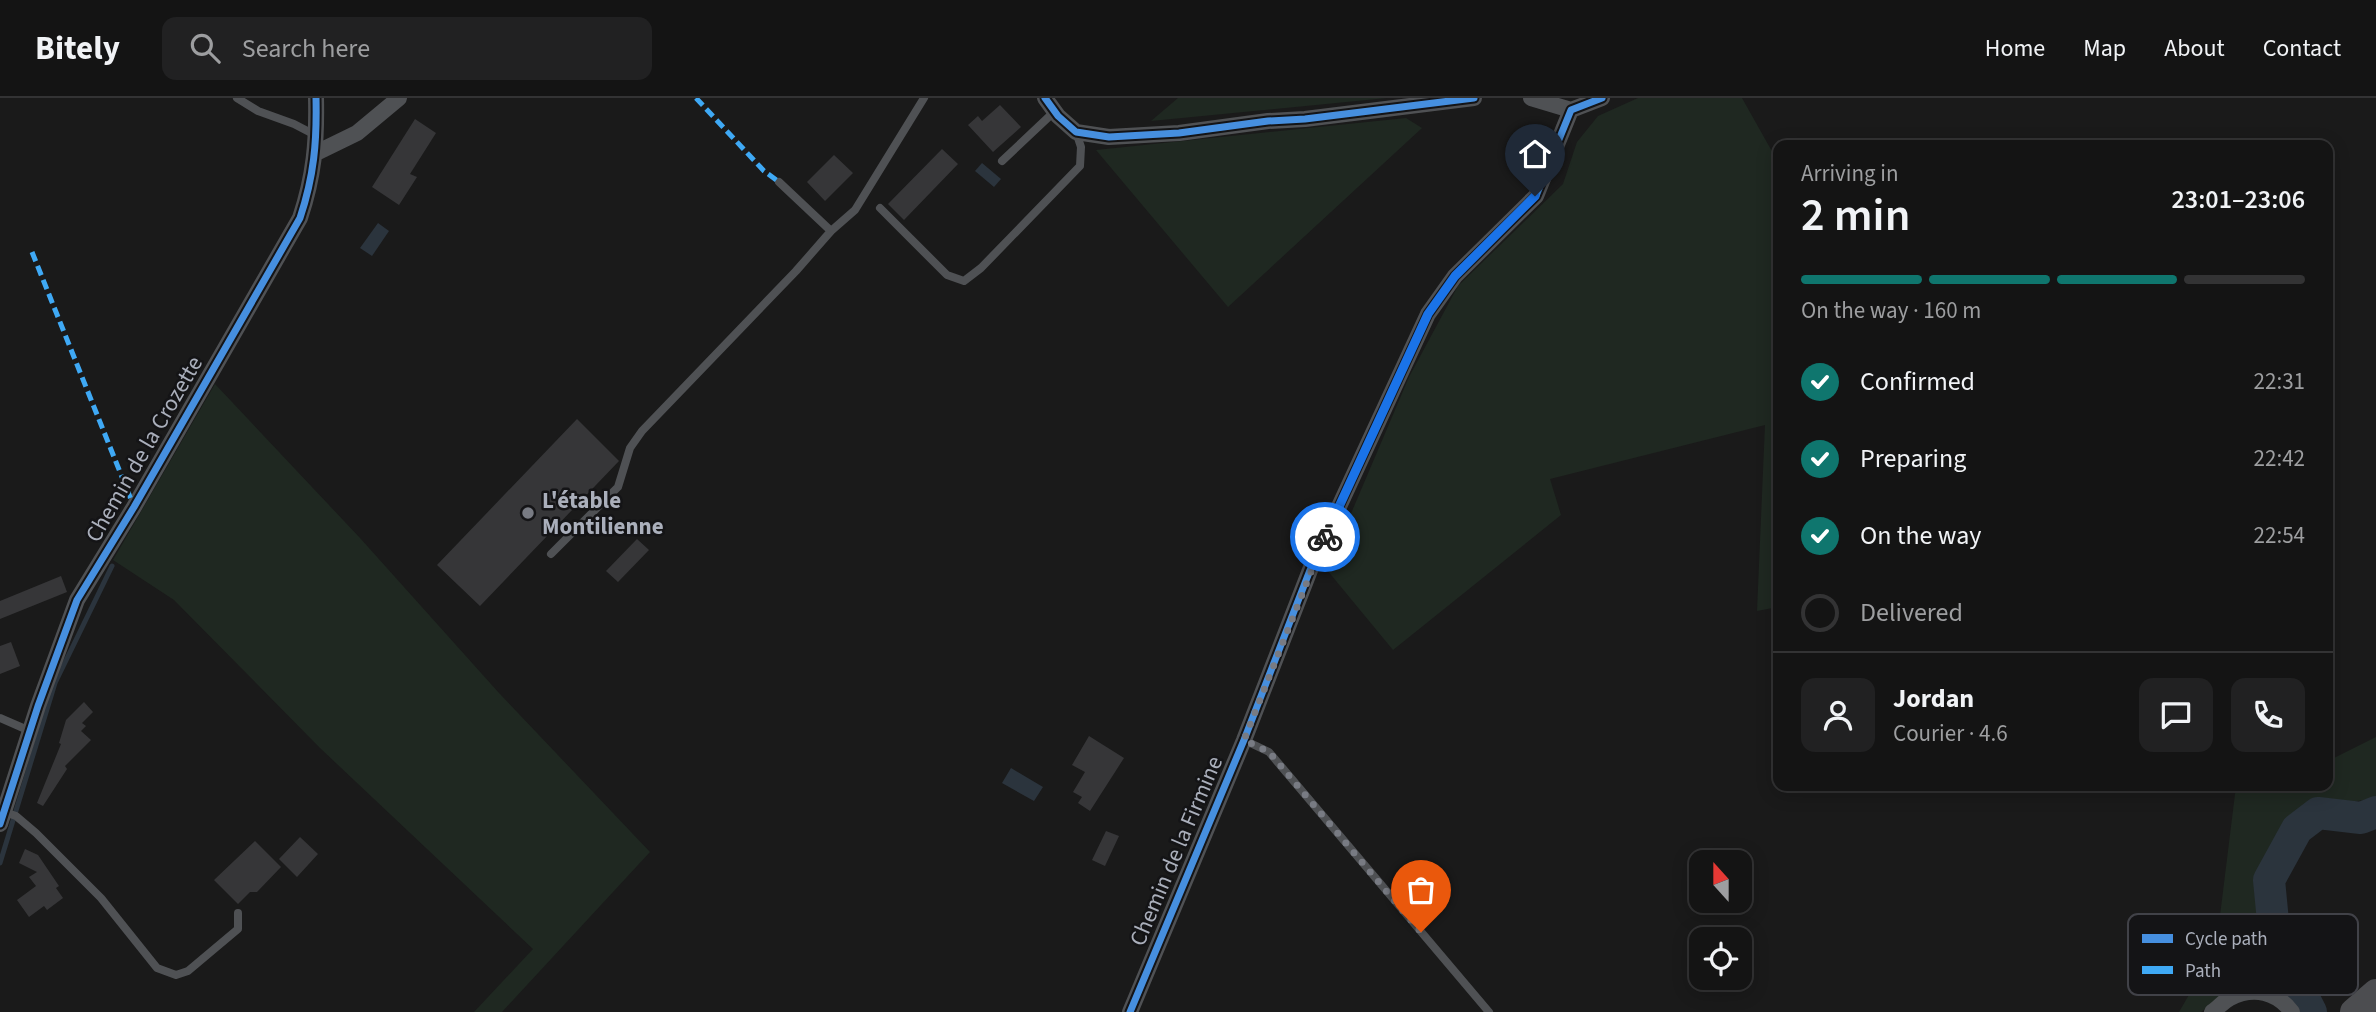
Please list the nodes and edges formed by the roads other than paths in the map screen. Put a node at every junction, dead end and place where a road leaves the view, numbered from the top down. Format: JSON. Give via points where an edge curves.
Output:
{"nodes":[{"id":1,"x":237,"y":98,"type":"edge"},
{"id":2,"x":316,"y":98,"type":"edge"},
{"id":3,"x":399,"y":98,"type":"edge"},
{"id":4,"x":924,"y":98,"type":"edge"},
{"id":5,"x":1474,"y":98,"type":"edge"},
{"id":6,"x":1531,"y":98,"type":"edge"},
{"id":7,"x":1602,"y":98,"type":"edge"},
{"id":8,"x":1050,"y":105,"type":"edge"},
{"id":9,"x":1571,"y":110,"type":"junction"},
{"id":10,"x":1076,"y":132,"type":"junction"},
{"id":11,"x":316,"y":145,"type":"junction"},
{"id":12,"x":1002,"y":162,"type":"dead end"},
{"id":13,"x":779,"y":182,"type":"dead end"},
{"id":14,"x":880,"y":208,"type":"dead end"},
{"id":15,"x":831,"y":231,"type":"junction"},
{"id":16,"x":551,"y":554,"type":"dead end"},
{"id":17,"x":0,"y":718,"type":"edge"},
{"id":18,"x":30,"y":731,"type":"junction"},
{"id":19,"x":1244,"y":740,"type":"junction"},
{"id":20,"x":2,"y":818,"type":"edge"},
{"id":21,"x":238,"y":913,"type":"dead end"},
{"id":22,"x":2242,"y":995,"type":"edge"},
{"id":23,"x":2276,"y":995,"type":"edge"},
{"id":24,"x":1130,"y":1012,"type":"edge"},
{"id":25,"x":1489,"y":1012,"type":"edge"},
{"id":26,"x":2212,"y":1012,"type":"edge"},
{"id":27,"x":2292,"y":1012,"type":"edge"}],
"edges":[{"from":1,"to":11,"type":"lane","via":[[294,124]]},
{"from":2,"to":11,"type":"street","name":"Chemin de la Crozette"},
{"from":3,"to":11,"type":"street","via":[[357,133]]},
{"from":4,"to":15,"type":"lane","via":[[855,210]]},
{"from":5,"to":10,"type":"street","via":[[1180,133],[1109,137]]},
{"from":6,"to":9,"type":"street"},
{"from":7,"to":9,"type":"street"},
{"from":8,"to":10,"type":"street"},
{"from":8,"to":12,"type":"lane"},
{"from":9,"to":19,"type":"street","name":"Chemin de la Firmine","via":[[1535,196],[1455,276],[1428,314],[1312,565]]},
{"from":10,"to":14,"type":"lane","via":[[1080,166],[964,281],[947,275]]},
{"from":11,"to":18,"type":"street","name":"Chemin de la Crozette","via":[[310,189],[300,218],[77,600]]},
{"from":13,"to":15,"type":"lane"},
{"from":15,"to":16,"type":"lane","via":[[642,430],[630,448],[618,487]]},
{"from":17,"to":18,"type":"lane"},
{"from":18,"to":20,"type":"street","name":"Chemin de la Crozette"},
{"from":19,"to":24,"type":"street","name":"Chemin de la Firmine"},
{"from":19,"to":25,"type":"lane","via":[[1269,752]]},
{"from":20,"to":21,"type":"lane","via":[[16,816],[36,833],[101,898],[157,968],[176,975],[188,971],[238,929]]},
{"from":22,"to":26,"type":"street","via":[[2231,997]]},
{"from":23,"to":27,"type":"street"}]}
